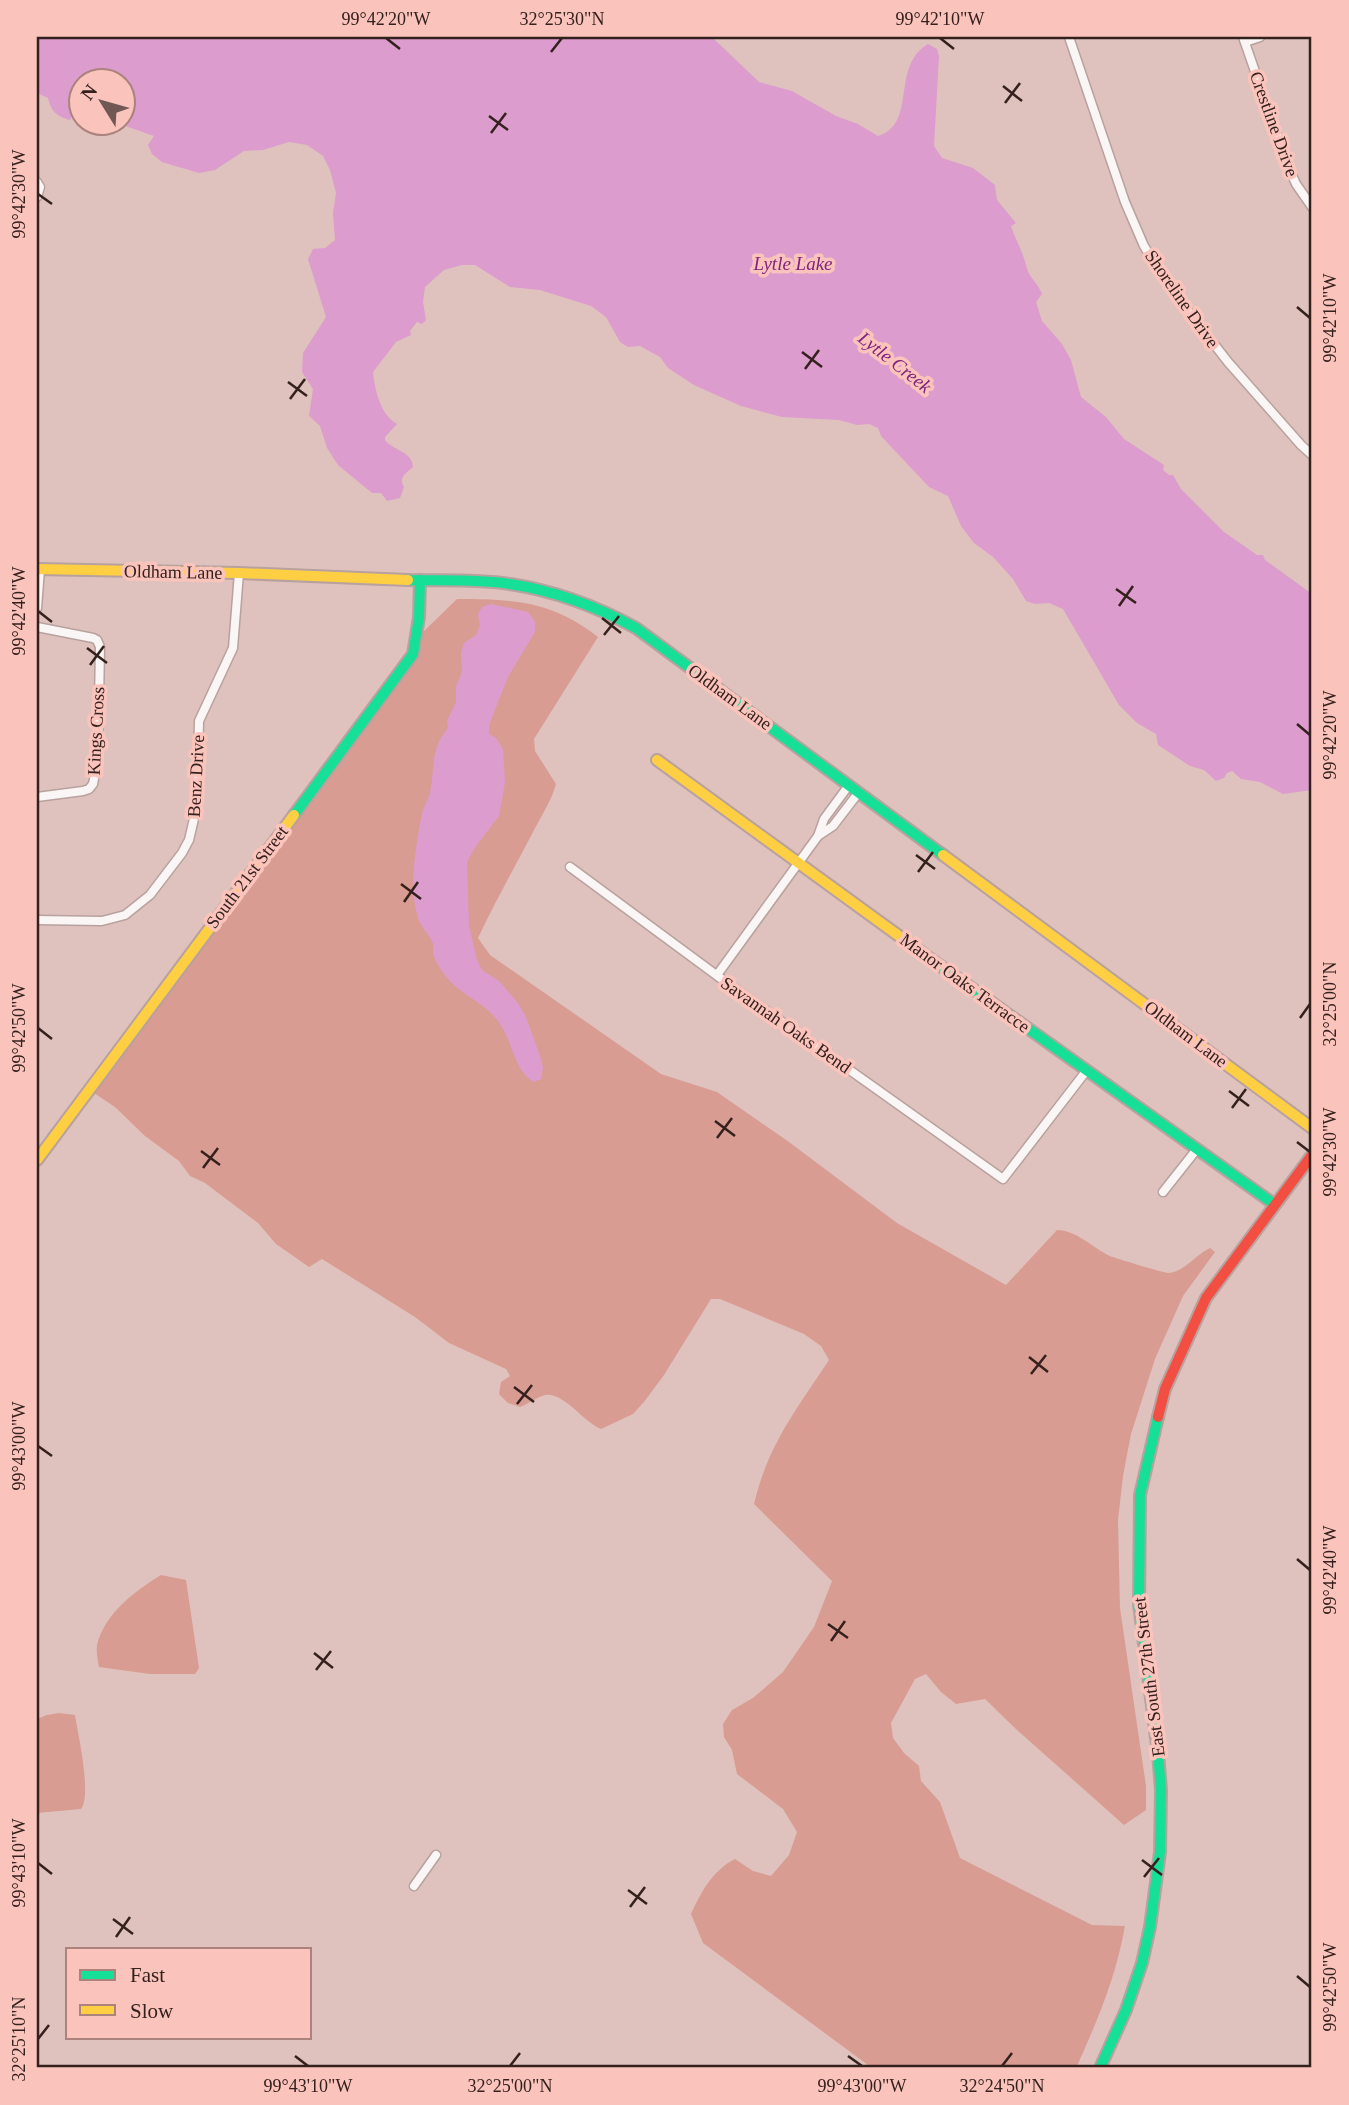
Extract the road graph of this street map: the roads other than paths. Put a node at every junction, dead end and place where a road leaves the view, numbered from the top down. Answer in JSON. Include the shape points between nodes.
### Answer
{"nodes":[{"id":1,"x":1069,"y":37,"type":"edge"},
{"id":2,"x":1260,"y":37,"type":"edge"},
{"id":3,"x":1244,"y":39,"type":"edge"},
{"id":4,"x":37,"y":182,"type":"edge"},
{"id":5,"x":37,"y":197,"type":"edge"},
{"id":6,"x":1312,"y":207,"type":"edge"},
{"id":7,"x":1312,"y":455,"type":"edge"},
{"id":8,"x":38,"y":569,"type":"edge"},
{"id":9,"x":239,"y":573,"type":"junction"},
{"id":10,"x":420,"y":580,"type":"junction"},
{"id":11,"x":37,"y":608,"type":"edge"},
{"id":12,"x":37,"y":627,"type":"edge"},
{"id":13,"x":657,"y":760,"type":"dead end"},
{"id":14,"x":854,"y":788,"type":"junction"},
{"id":15,"x":37,"y":797,"type":"edge"},
{"id":16,"x":798,"y":864,"type":"junction"},
{"id":17,"x":570,"y":867,"type":"dead end"},
{"id":18,"x":37,"y":920,"type":"edge"},
{"id":19,"x":717,"y":975,"type":"junction"},
{"id":20,"x":1087,"y":1070,"type":"junction"},
{"id":21,"x":1312,"y":1128,"type":"edge"},
{"id":22,"x":1197,"y":1149,"type":"junction"},
{"id":23,"x":1312,"y":1155,"type":"edge"},
{"id":24,"x":37,"y":1160,"type":"edge"},
{"id":25,"x":1163,"y":1192,"type":"dead end"},
{"id":26,"x":1275,"y":1204,"type":"junction"},
{"id":27,"x":436,"y":1855,"type":"dead end"},
{"id":28,"x":414,"y":1886,"type":"dead end"},
{"id":29,"x":1100,"y":2068,"type":"edge"}],
"edges":[{"from":1,"to":7,"type":"street","name":"Shoreline Drive","via":[[1144,246],[1228,362]]},
{"from":2,"to":3,"type":"street"},
{"from":3,"to":6,"type":"street","name":"Crestline Drive","via":[[1288,166]]},
{"from":4,"to":5,"type":"street"},
{"from":8,"to":9,"type":"main road","name":"Oldham Lane"},
{"from":8,"to":11,"type":"street"},
{"from":9,"to":10,"type":"main road","name":"Oldham Lane"},
{"from":9,"to":18,"type":"street","name":"Benz Drive","via":[[233,648],[199,722],[197,806],[182,853],[150,895],[125,915],[102,921]]},
{"from":10,"to":14,"type":"main road","name":"Oldham Lane","via":[[509,584],[602,609],[636,628]]},
{"from":10,"to":24,"type":"main road","name":"South 21st Street","via":[[413,654]]},
{"from":12,"to":15,"type":"street","name":"Kings Cross","via":[[93,638],[100,656],[93,785]]},
{"from":13,"to":16,"type":"main road","name":"Manor Oaks Terracce"},
{"from":14,"to":16,"type":"street","via":[[824,819]]},
{"from":14,"to":21,"type":"main road","name":"Oldham Lane"},
{"from":16,"to":19,"type":"street"},
{"from":16,"to":20,"type":"main road","name":"Manor Oaks Terracce"},
{"from":17,"to":19,"type":"street","name":"Savannah Oaks Bend"},
{"from":19,"to":20,"type":"street","name":"Savannah Oaks Bend","via":[[1003,1179]]},
{"from":20,"to":22,"type":"main road","name":"Manor Oaks Terracce"},
{"from":22,"to":25,"type":"street"},
{"from":22,"to":26,"type":"main road","name":"Manor Oaks Terracce"},
{"from":23,"to":26,"type":"main road","name":"East South 27th Street"},
{"from":26,"to":29,"type":"main road","name":"East South 27th Street","via":[[1206,1298],[1165,1390],[1140,1495],[1139,1604],[1158,1753],[1160,1852],[1142,1963]]},
{"from":27,"to":28,"type":"street"}]}
